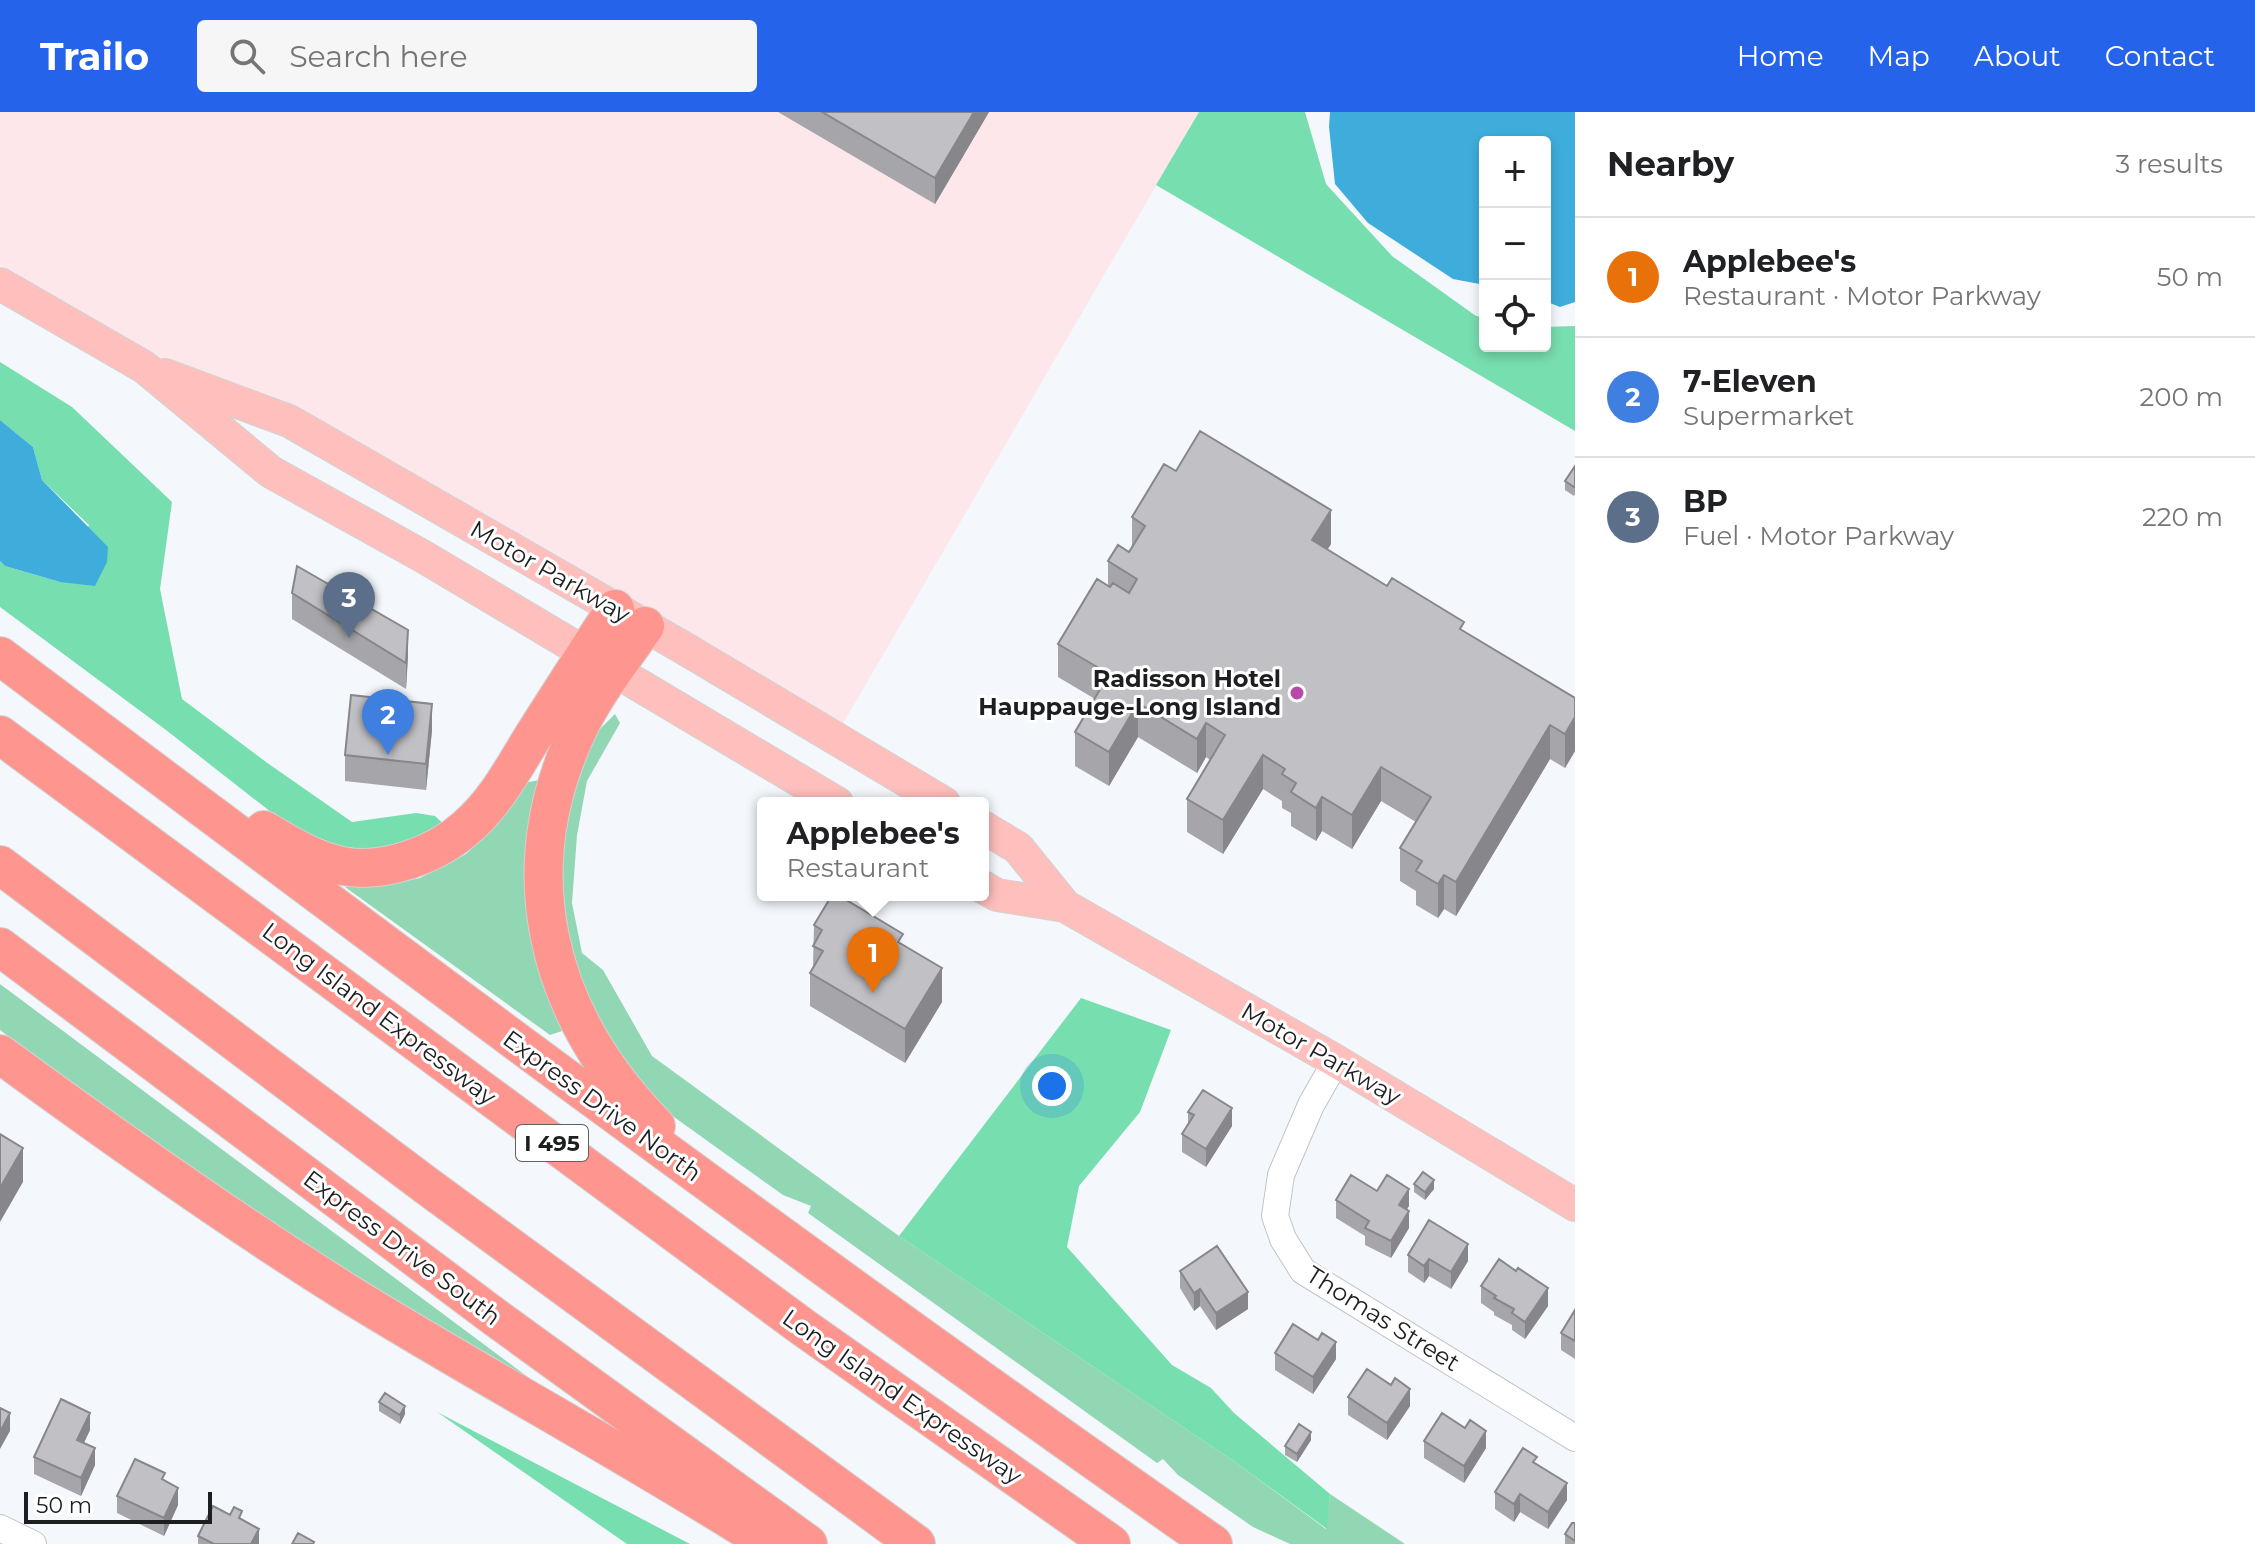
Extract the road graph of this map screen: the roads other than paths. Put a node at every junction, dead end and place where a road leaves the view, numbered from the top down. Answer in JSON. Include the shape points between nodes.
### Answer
{"nodes":[{"id":1,"x":0,"y":284,"type":"edge"},
{"id":2,"x":144,"y":367,"type":"junction"},
{"id":3,"x":630,"y":617,"type":"junction"},
{"id":4,"x":0,"y":656,"type":"edge"},
{"id":5,"x":600,"y":662,"type":"junction"},
{"id":6,"x":0,"y":735,"type":"edge"},
{"id":7,"x":133,"y":756,"type":"junction"},
{"id":8,"x":827,"y":797,"type":"edge"},
{"id":9,"x":934,"y":797,"type":"edge"},
{"id":10,"x":989,"y":831,"type":"edge"},
{"id":11,"x":0,"y":865,"type":"edge"},
{"id":12,"x":989,"y":890,"type":"edge"},
{"id":13,"x":1065,"y":906,"type":"junction"},
{"id":14,"x":0,"y":947,"type":"edge"},
{"id":15,"x":0,"y":1054,"type":"edge"},
{"id":16,"x":1336,"y":1061,"type":"junction"},
{"id":17,"x":729,"y":1199,"type":"junction"},
{"id":18,"x":1575,"y":1205,"type":"edge"},
{"id":19,"x":1575,"y":1438,"type":"edge"},
{"id":20,"x":0,"y":1528,"type":"edge"},
{"id":21,"x":33,"y":1544,"type":"edge"},
{"id":22,"x":769,"y":1544,"type":"edge"},
{"id":23,"x":808,"y":1544,"type":"edge"},
{"id":24,"x":916,"y":1544,"type":"edge"},
{"id":25,"x":1111,"y":1544,"type":"edge"},
{"id":26,"x":1213,"y":1544,"type":"edge"}],
"edges":[{"from":1,"to":2,"type":"main road","name":"Motor Parkway"},
{"from":2,"to":3,"type":"main road","name":"Motor Parkway","via":[[289,421]]},
{"from":2,"to":5,"type":"main road","name":"Motor Parkway","via":[[271,472]]},
{"from":3,"to":5,"type":"highway"},
{"from":3,"to":9,"type":"main road","name":"Motor Parkway"},
{"from":4,"to":7,"type":"highway","name":"Express Drive North"},
{"from":5,"to":7,"type":"highway","via":[[467,828],[437,848],[390,864],[344,866],[306,854]]},
{"from":5,"to":8,"type":"main road","name":"Motor Parkway"},
{"from":5,"to":17,"type":"highway","via":[[548,816],[543,873],[548,928],[576,1017],[604,1064],[633,1102]]},
{"from":6,"to":25,"type":"highway","name":"Long Island Expressway","number":"I 495","via":[[804,1328]]},
{"from":7,"to":17,"type":"highway","name":"Express Drive North"},
{"from":10,"to":13,"type":"main road","name":"Motor Parkway","via":[[1018,848]]},
{"from":11,"to":24,"type":"highway"},
{"from":12,"to":13,"type":"main road","name":"Motor Parkway"},
{"from":13,"to":16,"type":"main road","name":"Motor Parkway"},
{"from":14,"to":23,"type":"highway","name":"Express Drive South"},
{"from":15,"to":22,"type":"highway","via":[[227,1215],[342,1289]]},
{"from":16,"to":18,"type":"main road","name":"Motor Parkway"},
{"from":16,"to":19,"type":"street","name":"Thomas Street","via":[[1281,1175],[1275,1216],[1303,1271]]},
{"from":17,"to":26,"type":"highway","name":"Express Drive North"},
{"from":20,"to":21,"type":"street"}]}
